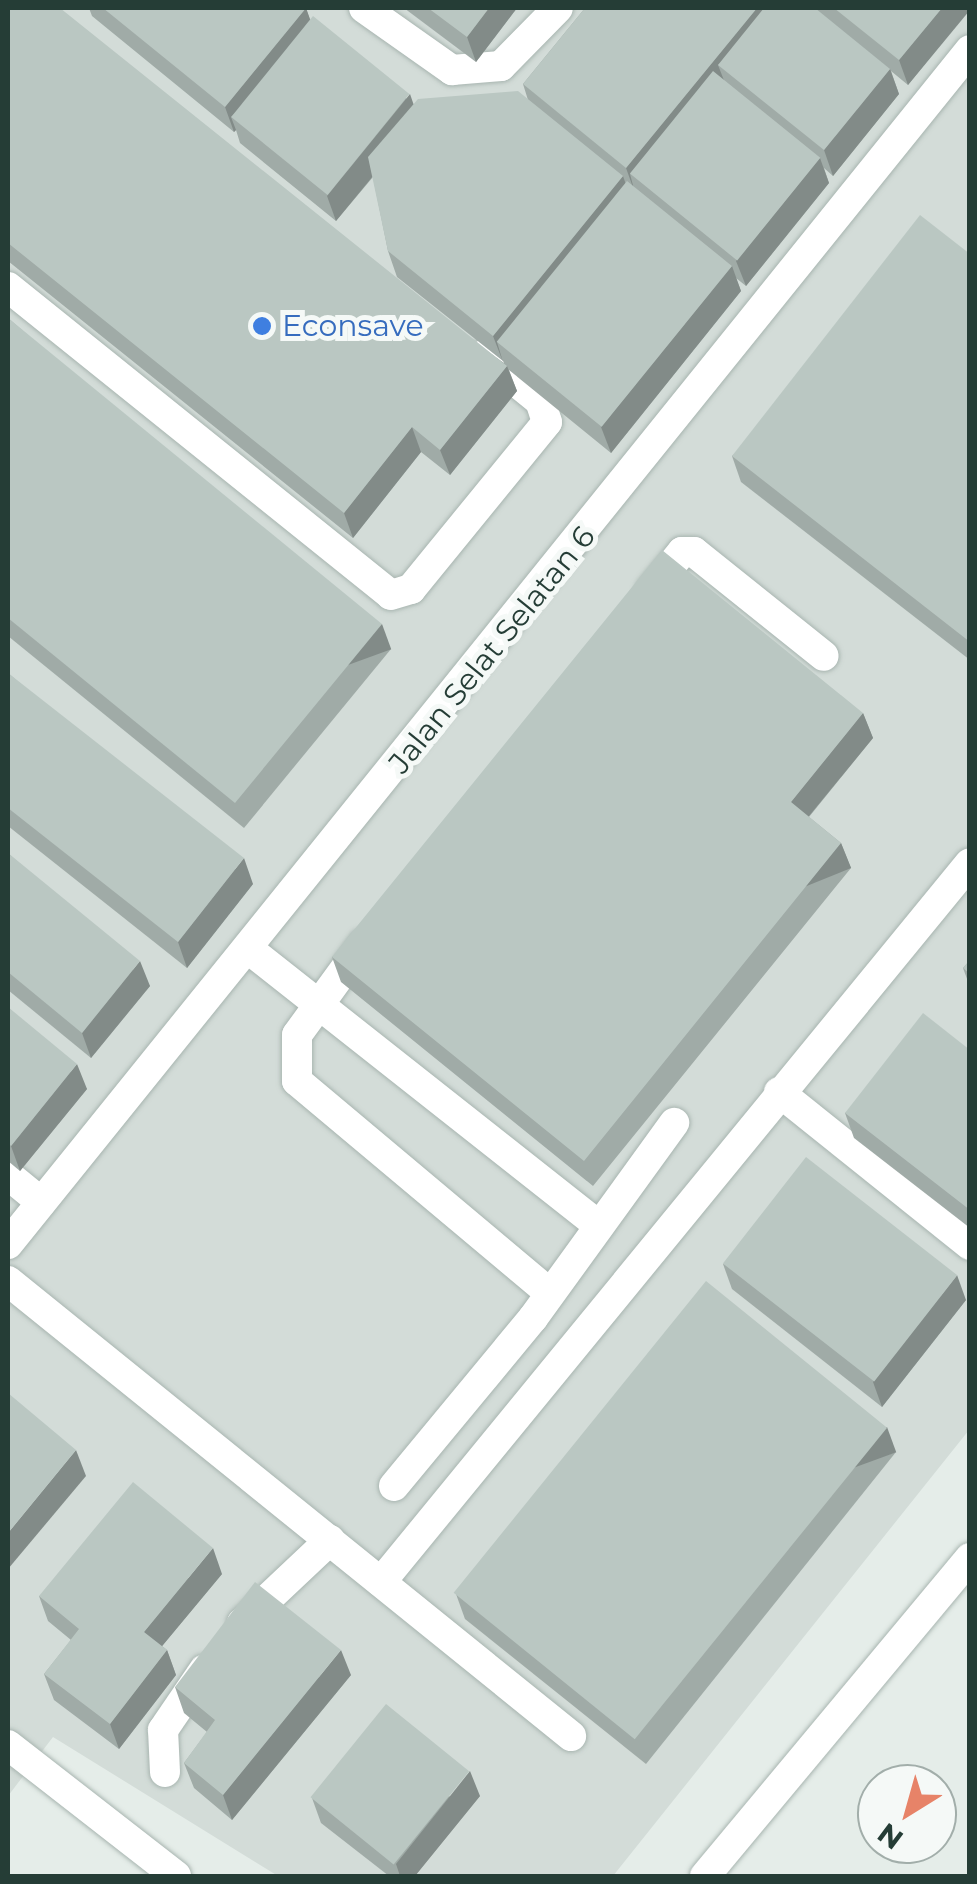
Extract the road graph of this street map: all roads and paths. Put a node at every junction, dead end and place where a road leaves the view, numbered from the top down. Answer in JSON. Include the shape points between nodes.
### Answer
{"nodes":[{"id":1,"x":364,"y":8,"type":"edge"},
{"id":2,"x":558,"y":8,"type":"edge"},
{"id":3,"x":970,"y":50,"type":"edge"},
{"id":4,"x":8,"y":287,"type":"edge"},
{"id":5,"x":464,"y":340,"type":"edge"},
{"id":6,"x":634,"y":612,"type":"edge"},
{"id":7,"x":824,"y":656,"type":"dead end"},
{"id":8,"x":970,"y":863,"type":"edge"},
{"id":9,"x":389,"y":912,"type":"edge"},
{"id":10,"x":250,"y":951,"type":"junction"},
{"id":11,"x":316,"y":1002,"type":"junction"},
{"id":12,"x":779,"y":1092,"type":"junction"},
{"id":13,"x":674,"y":1123,"type":"dead end"},
{"id":14,"x":8,"y":1175,"type":"edge"},
{"id":15,"x":42,"y":1202,"type":"junction"},
{"id":16,"x":596,"y":1223,"type":"junction"},
{"id":17,"x":8,"y":1244,"type":"edge"},
{"id":18,"x":970,"y":1245,"type":"edge"},
{"id":19,"x":8,"y":1281,"type":"edge"},
{"id":20,"x":550,"y":1293,"type":"junction"},
{"id":21,"x":394,"y":1486,"type":"dead end"},
{"id":22,"x":330,"y":1540,"type":"junction"},
{"id":23,"x":970,"y":1558,"type":"edge"},
{"id":24,"x":381,"y":1582,"type":"junction"},
{"id":25,"x":571,"y":1736,"type":"dead end"},
{"id":26,"x":8,"y":1745,"type":"edge"},
{"id":27,"x":166,"y":1772,"type":"dead end"},
{"id":28,"x":176,"y":1876,"type":"edge"},
{"id":29,"x":705,"y":1876,"type":"edge"}],
"edges":[{"from":1,"to":2,"type":"street","via":[[452,70],[501,66]]},
{"from":3,"to":10,"type":"street","name":"Jalan Selat Selatan 6"},
{"from":4,"to":5,"type":"street","via":[[392,596],[411,589],[547,422],[540,401]]},
{"from":6,"to":7,"type":"street","via":[[682,552],[694,552]]},
{"from":8,"to":12,"type":"street"},
{"from":9,"to":11,"type":"street"},
{"from":10,"to":11,"type":"street"},
{"from":10,"to":15,"type":"street","name":"Jalan Selat Selatan 6"},
{"from":11,"to":16,"type":"street"},
{"from":11,"to":20,"type":"street","via":[[292,1057],[313,1102]]},
{"from":12,"to":18,"type":"street"},
{"from":12,"to":24,"type":"street"},
{"from":13,"to":16,"type":"street"},
{"from":14,"to":15,"type":"street"},
{"from":15,"to":17,"type":"street","name":"Jalan Selat Selatan 6"},
{"from":16,"to":20,"type":"street"},
{"from":19,"to":22,"type":"street"},
{"from":20,"to":21,"type":"street"},
{"from":22,"to":24,"type":"street"},
{"from":22,"to":27,"type":"street","via":[[254,1606],[174,1707],[163,1730]]},
{"from":23,"to":29,"type":"street"},
{"from":24,"to":25,"type":"street"},
{"from":26,"to":28,"type":"street"}]}
